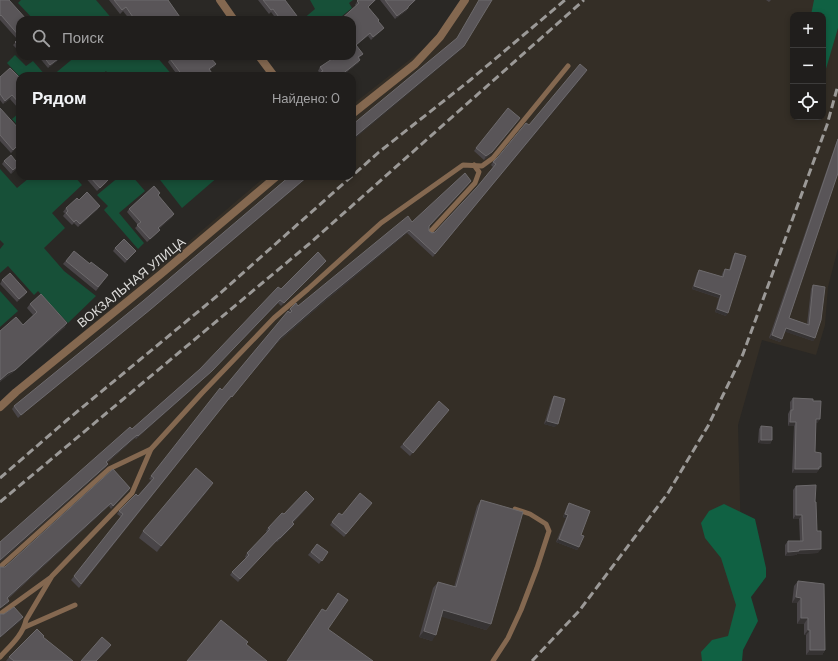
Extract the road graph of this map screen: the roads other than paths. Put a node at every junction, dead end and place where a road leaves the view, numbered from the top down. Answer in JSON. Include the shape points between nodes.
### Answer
{"nodes":[{"id":1,"x":220,"y":0,"type":"edge"},
{"id":2,"x":465,"y":0,"type":"edge"},
{"id":3,"x":231,"y":16,"type":"edge"},
{"id":4,"x":262,"y":60,"type":"edge"},
{"id":5,"x":568,"y":66,"type":"dead end"},
{"id":6,"x":271,"y":72,"type":"edge"},
{"id":7,"x":356,"y":111,"type":"edge"},
{"id":8,"x":474,"y":164,"type":"junction"},
{"id":9,"x":272,"y":180,"type":"edge"},
{"id":10,"x":430,"y":232,"type":"edge"},
{"id":11,"x":0,"y":406,"type":"edge"},
{"id":12,"x":152,"y":448,"type":"junction"},
{"id":13,"x":515,"y":509,"type":"edge"},
{"id":14,"x":0,"y":567,"type":"edge"},
{"id":15,"x":52,"y":576,"type":"junction"},
{"id":16,"x":75,"y":605,"type":"dead end"},
{"id":17,"x":0,"y":614,"type":"edge"},
{"id":18,"x":25,"y":627,"type":"junction"},
{"id":19,"x":0,"y":657,"type":"edge"},
{"id":20,"x":493,"y":661,"type":"edge"}],
"edges":[{"from":1,"to":3,"type":"street"},
{"from":2,"to":7,"type":"street","via":[[440,37],[415,64]]},
{"from":4,"to":6,"type":"street"},
{"from":5,"to":8,"type":"lane","via":[[493,158],[482,166]]},
{"from":8,"to":10,"type":"lane","via":[[479,172],[476,183]]},
{"from":8,"to":12,"type":"lane","via":[[463,165],[381,222],[274,318]]},
{"from":9,"to":11,"type":"street","name":"ВОКЗАЛЬНАЯ УЛИЦА"},
{"from":12,"to":14,"type":"lane","via":[[109,469]]},
{"from":12,"to":15,"type":"lane","via":[[132,492]]},
{"from":13,"to":20,"type":"lane","via":[[530,514],[546,524],[548,531],[521,610],[508,638]]},
{"from":15,"to":17,"type":"lane"},
{"from":15,"to":18,"type":"lane","via":[[26,620]]},
{"from":16,"to":18,"type":"lane"},
{"from":18,"to":19,"type":"lane"}]}
